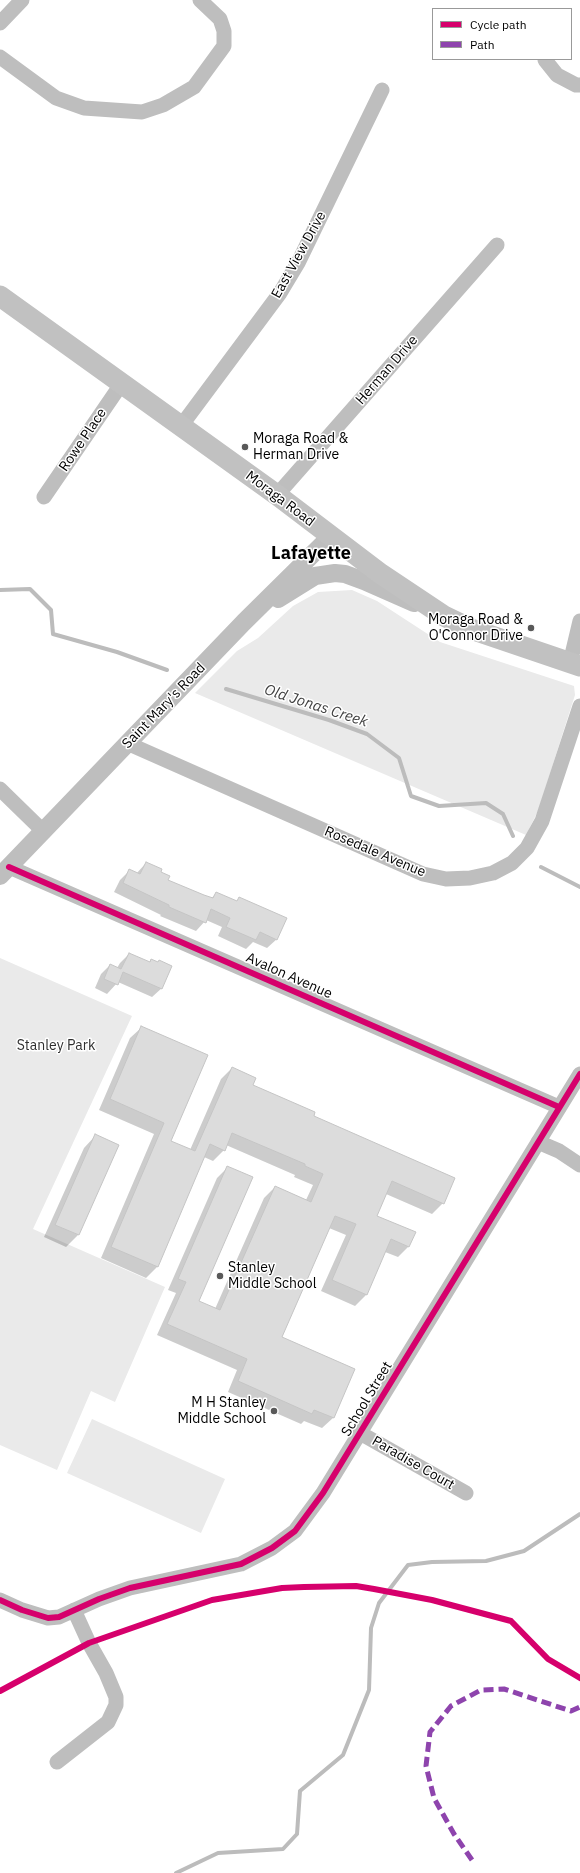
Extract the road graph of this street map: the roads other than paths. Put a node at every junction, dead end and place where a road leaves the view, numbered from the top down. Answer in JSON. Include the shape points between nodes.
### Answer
{"nodes":[{"id":1,"x":22,"y":0,"type":"edge"},
{"id":2,"x":200,"y":0,"type":"edge"},
{"id":3,"x":0,"y":23,"type":"edge"},
{"id":4,"x":0,"y":58,"type":"edge"},
{"id":5,"x":545,"y":60,"type":"edge"},
{"id":6,"x":580,"y":85,"type":"edge"},
{"id":7,"x":382,"y":90,"type":"dead end"},
{"id":8,"x":497,"y":245,"type":"dead end"},
{"id":9,"x":0,"y":296,"type":"edge"},
{"id":10,"x":122,"y":383,"type":"junction"},
{"id":11,"x":182,"y":426,"type":"junction"},
{"id":12,"x":277,"y":495,"type":"junction"},
{"id":13,"x":44,"y":497,"type":"dead end"},
{"id":14,"x":330,"y":537,"type":"junction"},
{"id":15,"x":444,"y":616,"type":"junction"},
{"id":16,"x":580,"y":621,"type":"edge"},
{"id":17,"x":244,"y":622,"type":"junction"},
{"id":18,"x":575,"y":664,"type":"edge"},
{"id":19,"x":580,"y":706,"type":"edge"},
{"id":20,"x":129,"y":744,"type":"junction"},
{"id":21,"x":0,"y":789,"type":"edge"},
{"id":22,"x":44,"y":832,"type":"junction"},
{"id":23,"x":4,"y":872,"type":"edge"},
{"id":24,"x":580,"y":1074,"type":"edge"},
{"id":25,"x":559,"y":1107,"type":"junction"},
{"id":26,"x":538,"y":1142,"type":"junction"},
{"id":27,"x":580,"y":1164,"type":"edge"},
{"id":28,"x":360,"y":1433,"type":"junction"},
{"id":29,"x":466,"y":1493,"type":"dead end"},
{"id":30,"x":0,"y":1600,"type":"edge"},
{"id":31,"x":74,"y":1610,"type":"junction"},
{"id":32,"x":57,"y":1762,"type":"dead end"}],
"edges":[{"from":1,"to":3,"type":"street"},
{"from":2,"to":4,"type":"street","via":[[220,19],[224,31],[224,46],[194,87],[163,105],[142,112],[84,108],[56,98]]},
{"from":5,"to":6,"type":"street","via":[[557,75]]},
{"from":7,"to":11,"type":"street","name":"East View Drive","via":[[298,263],[280,293]]},
{"from":8,"to":12,"type":"street","name":"Herman Drive"},
{"from":9,"to":10,"type":"main road","name":"Moraga Road"},
{"from":10,"to":11,"type":"main road","name":"Moraga Road"},
{"from":10,"to":13,"type":"street","name":"Rowe Place"},
{"from":11,"to":12,"type":"main road","name":"Moraga Road"},
{"from":12,"to":14,"type":"main road","name":"Moraga Road"},
{"from":14,"to":15,"type":"main road","name":"Moraga Road"},
{"from":14,"to":17,"type":"street","name":"Saint Mary's Road"},
{"from":15,"to":17,"type":"street","via":[[364,581],[335,573],[315,576]]},
{"from":15,"to":18,"type":"main road","name":"Moraga Road","via":[[471,629]]},
{"from":16,"to":18,"type":"street"},
{"from":17,"to":20,"type":"street","name":"Saint Mary's Road"},
{"from":19,"to":20,"type":"street","name":"Rosedale Avenue","via":[[542,821],[527,848],[512,863],[493,873],[470,878],[446,879],[423,874]]},
{"from":20,"to":22,"type":"street","name":"Saint Mary's Road"},
{"from":21,"to":22,"type":"street"},
{"from":22,"to":23,"type":"street","name":"Saint Mary's Road"},
{"from":23,"to":25,"type":"street","name":"Avalon Avenue"},
{"from":24,"to":25,"type":"street","name":"School Street"},
{"from":25,"to":26,"type":"street","name":"School Street"},
{"from":26,"to":27,"type":"street"},
{"from":26,"to":28,"type":"street","name":"School Street"},
{"from":28,"to":29,"type":"street","name":"Paradise Court"},
{"from":28,"to":31,"type":"street","name":"School Street","via":[[305,1519],[285,1540],[241,1564],[130,1588]]},
{"from":30,"to":31,"type":"street","name":"School Street","via":[[48,1618],[59,1617]]},
{"from":31,"to":32,"type":"street","via":[[89,1644],[106,1673],[116,1697],[116,1705],[108,1722]]}]}
